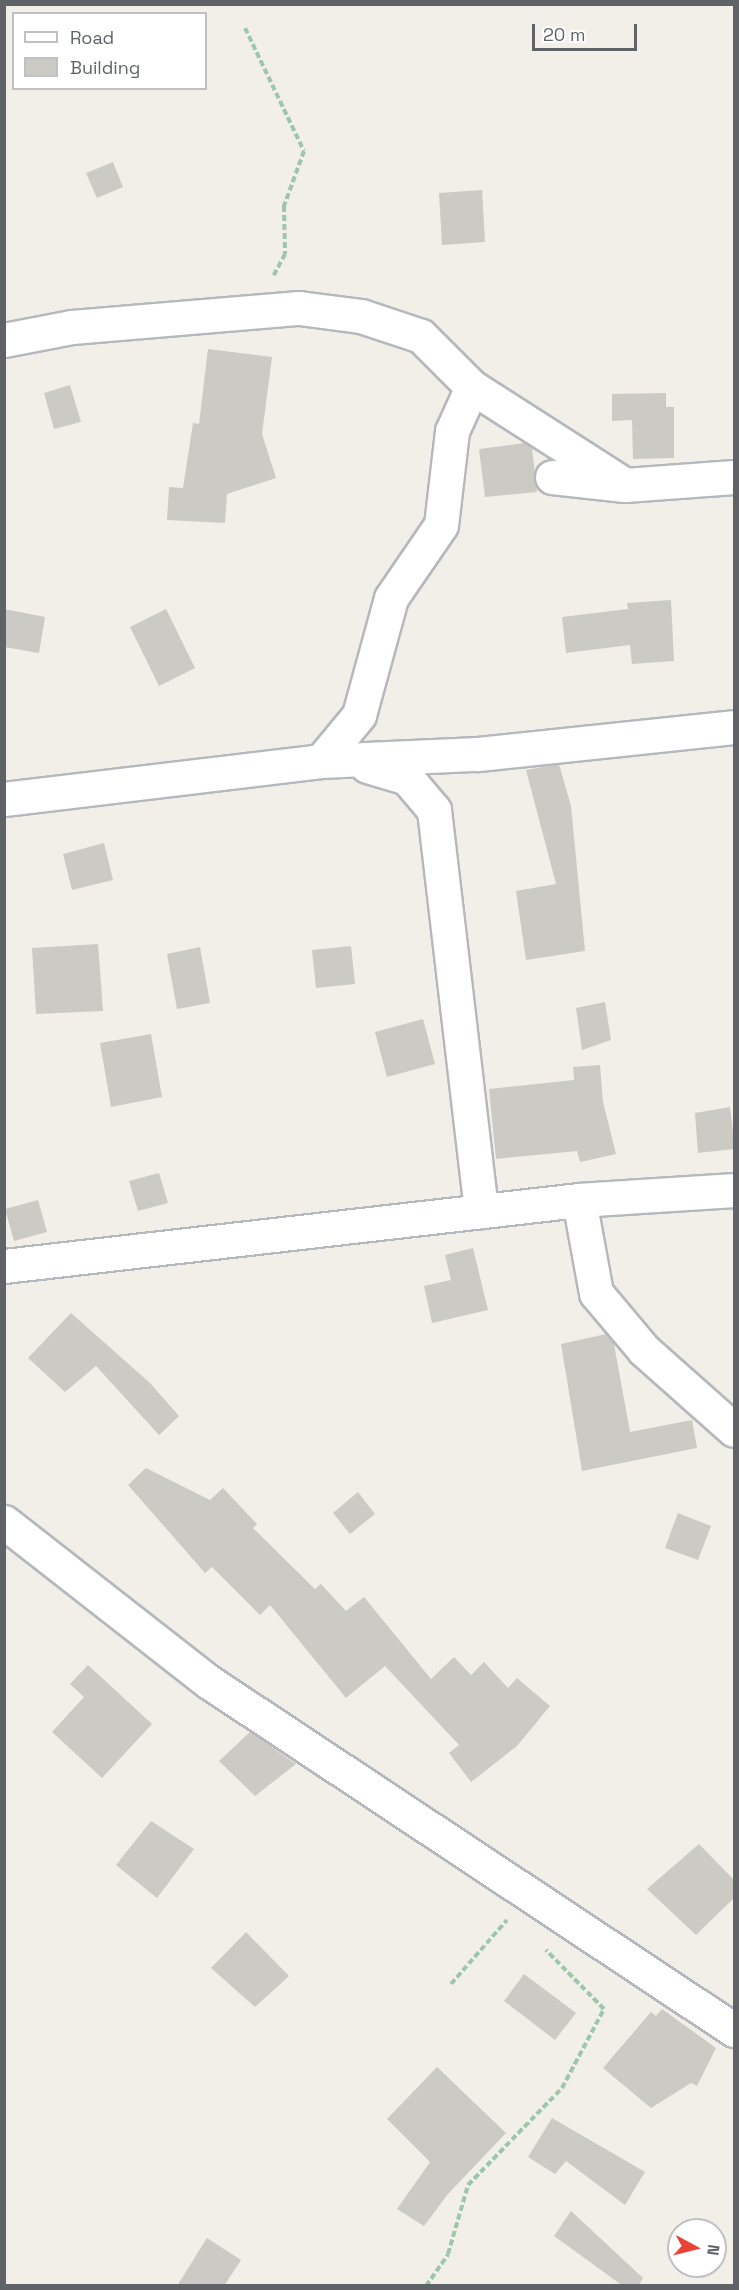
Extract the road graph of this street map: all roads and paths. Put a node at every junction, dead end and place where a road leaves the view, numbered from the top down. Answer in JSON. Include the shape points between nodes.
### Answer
{"nodes":[{"id":1,"x":245,"y":28,"type":"dead end"},
{"id":2,"x":254,"y":313,"type":"junction"},
{"id":3,"x":4,"y":340,"type":"edge"},
{"id":4,"x":472,"y":387,"type":"junction"},
{"id":5,"x":552,"y":477,"type":"dead end"},
{"id":6,"x":735,"y":477,"type":"edge"},
{"id":7,"x":625,"y":485,"type":"junction"},
{"id":8,"x":735,"y":727,"type":"edge"},
{"id":9,"x":333,"y":761,"type":"junction"},
{"id":10,"x":4,"y":799,"type":"edge"},
{"id":11,"x":735,"y":1190,"type":"edge"},
{"id":12,"x":579,"y":1200,"type":"junction"},
{"id":13,"x":481,"y":1211,"type":"junction"},
{"id":14,"x":4,"y":1266,"type":"edge"},
{"id":15,"x":735,"y":1430,"type":"edge"},
{"id":16,"x":4,"y":1522,"type":"edge"},
{"id":17,"x":539,"y":1902,"type":"junction"},
{"id":18,"x":537,"y":1940,"type":"dead end"},
{"id":19,"x":451,"y":1984,"type":"dead end"},
{"id":20,"x":735,"y":2030,"type":"edge"},
{"id":21,"x":426,"y":2286,"type":"edge"}],
"edges":[{"from":1,"to":2,"type":"path","via":[[304,151],[284,207],[285,254]]},
{"from":2,"to":3,"type":"street","via":[[72,327]]},
{"from":2,"to":4,"type":"street","via":[[299,308],[361,316],[421,336]]},
{"from":4,"to":7,"type":"street"},
{"from":4,"to":9,"type":"street","via":[[452,430],[441,525],[391,598],[359,715]]},
{"from":5,"to":7,"type":"street"},
{"from":6,"to":7,"type":"street"},
{"from":8,"to":9,"type":"street","via":[[478,754]]},
{"from":9,"to":10,"type":"street"},
{"from":9,"to":13,"type":"street","via":[[407,778],[434,810]]},
{"from":11,"to":12,"type":"street"},
{"from":12,"to":13,"type":"street"},
{"from":12,"to":15,"type":"street","via":[[596,1293],[644,1350]]},
{"from":13,"to":14,"type":"street"},
{"from":16,"to":17,"type":"street","via":[[209,1682]]},
{"from":17,"to":19,"type":"path","via":[[511,1915]]},
{"from":17,"to":20,"type":"street"},
{"from":18,"to":21,"type":"path","via":[[604,2008],[562,2088],[468,2185],[448,2254]]}]}
